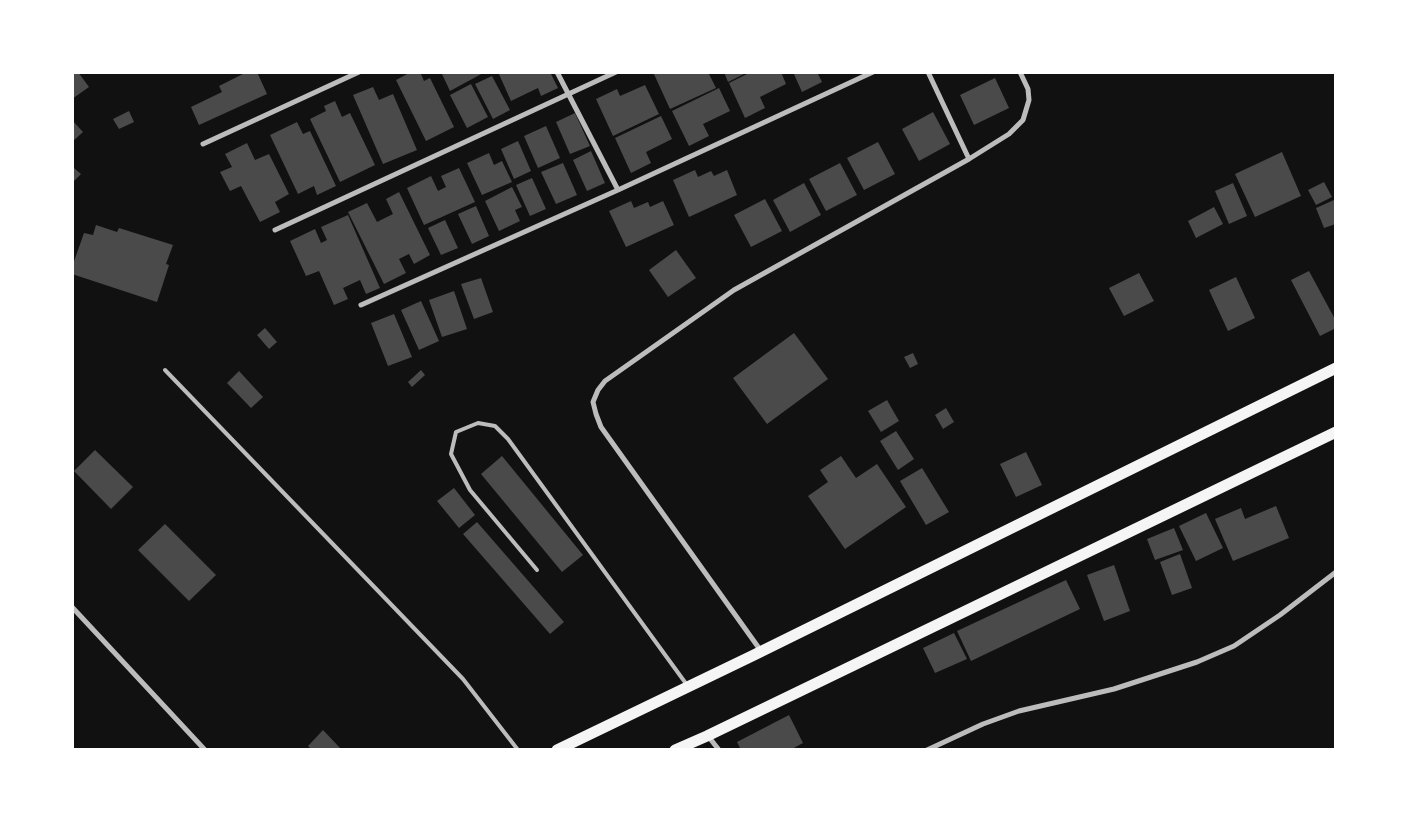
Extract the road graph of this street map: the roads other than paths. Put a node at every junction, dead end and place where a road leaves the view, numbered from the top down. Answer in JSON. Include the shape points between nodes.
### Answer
{"nodes":[{"id":1,"x":359,"y":72,"type":"edge"},
{"id":2,"x":557,"y":72,"type":"edge"},
{"id":3,"x":616,"y":72,"type":"edge"},
{"id":4,"x":873,"y":72,"type":"edge"},
{"id":5,"x":928,"y":72,"type":"edge"},
{"id":6,"x":1020,"y":72,"type":"edge"},
{"id":7,"x":568,"y":95,"type":"junction"},
{"id":8,"x":203,"y":144,"type":"dead end"},
{"id":9,"x":970,"y":159,"type":"junction"},
{"id":10,"x":618,"y":190,"type":"junction"},
{"id":11,"x":275,"y":230,"type":"dead end"},
{"id":12,"x":361,"y":305,"type":"dead end"},
{"id":13,"x":1336,"y":368,"type":"edge"},
{"id":14,"x":165,"y":370,"type":"dead end"},
{"id":15,"x":1336,"y":432,"type":"edge"},
{"id":16,"x":537,"y":570,"type":"dead end"},
{"id":17,"x":1336,"y":572,"type":"edge"},
{"id":18,"x":72,"y":607,"type":"edge"},
{"id":19,"x":762,"y":651,"type":"junction"},
{"id":20,"x":688,"y":687,"type":"junction"},
{"id":21,"x":707,"y":736,"type":"junction"},
{"id":22,"x":205,"y":750,"type":"edge"},
{"id":23,"x":518,"y":750,"type":"edge"},
{"id":24,"x":557,"y":750,"type":"edge"},
{"id":25,"x":676,"y":750,"type":"edge"},
{"id":26,"x":719,"y":750,"type":"edge"},
{"id":27,"x":927,"y":750,"type":"edge"}],
"edges":[{"from":1,"to":8,"type":"street"},
{"from":2,"to":7,"type":"street"},
{"from":3,"to":7,"type":"street"},
{"from":4,"to":10,"type":"street"},
{"from":5,"to":9,"type":"street"},
{"from":6,"to":9,"type":"street","via":[[1029,100],[1023,120],[1009,134]]},
{"from":7,"to":10,"type":"street"},
{"from":7,"to":11,"type":"street"},
{"from":9,"to":19,"type":"street","via":[[734,290],[605,381],[598,390],[593,402],[601,427]]},
{"from":10,"to":12,"type":"street"},
{"from":13,"to":19,"type":"main road"},
{"from":14,"to":23,"type":"lane","via":[[462,679]]},
{"from":15,"to":21,"type":"main road"},
{"from":16,"to":20,"type":"lane","via":[[470,490],[451,454],[456,432],[478,424],[495,426],[508,439]]},
{"from":17,"to":27,"type":"street","via":[[1234,646],[1114,689],[1010,714]]},
{"from":18,"to":22,"type":"street"},
{"from":19,"to":20,"type":"main road"},
{"from":20,"to":24,"type":"main road"},
{"from":21,"to":25,"type":"main road"},
{"from":21,"to":26,"type":"street"}]}
